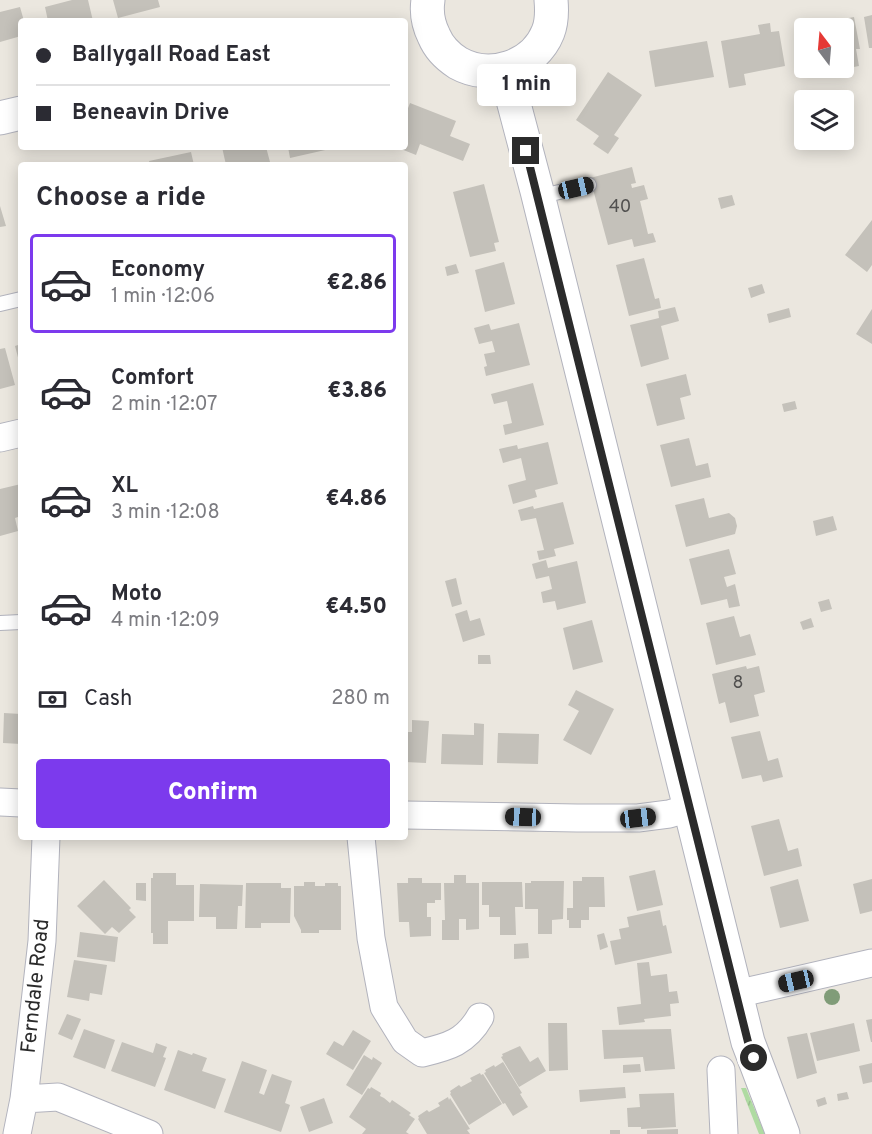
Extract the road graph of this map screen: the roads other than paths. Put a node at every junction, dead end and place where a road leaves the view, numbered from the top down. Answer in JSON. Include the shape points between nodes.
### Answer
{"nodes":[{"id":1,"x":551,"y":0,"type":"edge"},
{"id":2,"x":420,"y":17,"type":"edge"},
{"id":3,"x":505,"y":70,"type":"junction"},
{"id":4,"x":18,"y":114,"type":"edge"},
{"id":5,"x":0,"y":118,"type":"edge"},
{"id":6,"x":589,"y":185,"type":"dead end"},
{"id":7,"x":538,"y":197,"type":"junction"},
{"id":8,"x":18,"y":300,"type":"edge"},
{"id":9,"x":0,"y":304,"type":"edge"},
{"id":10,"x":18,"y":434,"type":"edge"},
{"id":11,"x":0,"y":438,"type":"edge"},
{"id":12,"x":18,"y":622,"type":"edge"},
{"id":13,"x":0,"y":623,"type":"edge"},
{"id":14,"x":0,"y":802,"type":"edge"},
{"id":15,"x":18,"y":803,"type":"edge"},
{"id":16,"x":690,"y":808,"type":"junction"},
{"id":17,"x":408,"y":815,"type":"edge"},
{"id":18,"x":46,"y":840,"type":"edge"},
{"id":19,"x":361,"y":840,"type":"edge"},
{"id":20,"x":872,"y":963,"type":"edge"},
{"id":21,"x":736,"y":994,"type":"junction"},
{"id":22,"x":480,"y":1017,"type":"dead end"},
{"id":23,"x":721,"y":1070,"type":"dead end"},
{"id":24,"x":24,"y":1099,"type":"junction"},
{"id":25,"x":17,"y":1134,"type":"edge"},
{"id":26,"x":149,"y":1134,"type":"edge"},
{"id":27,"x":724,"y":1134,"type":"edge"},
{"id":28,"x":783,"y":1134,"type":"edge"}],
"edges":[{"from":1,"to":3,"type":"street","via":[[548,32],[538,49]]},
{"from":2,"to":3,"type":"street","via":[[450,58],[486,72]]},
{"from":3,"to":7,"type":"street"},
{"from":4,"to":5,"type":"street"},
{"from":6,"to":7,"type":"lane"},
{"from":7,"to":16,"type":"street"},
{"from":8,"to":9,"type":"lane"},
{"from":10,"to":11,"type":"street"},
{"from":12,"to":13,"type":"lane"},
{"from":14,"to":15,"type":"street"},
{"from":16,"to":17,"type":"street","via":[[638,818]]},
{"from":16,"to":21,"type":"street"},
{"from":18,"to":24,"type":"street","name":"Ferndale Road","via":[[42,941]]},
{"from":19,"to":22,"type":"street","via":[[371,938],[384,1007],[405,1041],[422,1053],[440,1049],[459,1042]]},
{"from":20,"to":21,"type":"street"},
{"from":21,"to":28,"type":"street","via":[[748,1042]]},
{"from":23,"to":27,"type":"street"},
{"from":24,"to":25,"type":"street","name":"Ferndale Road"},
{"from":24,"to":26,"type":"street","via":[[58,1097]]}]}
